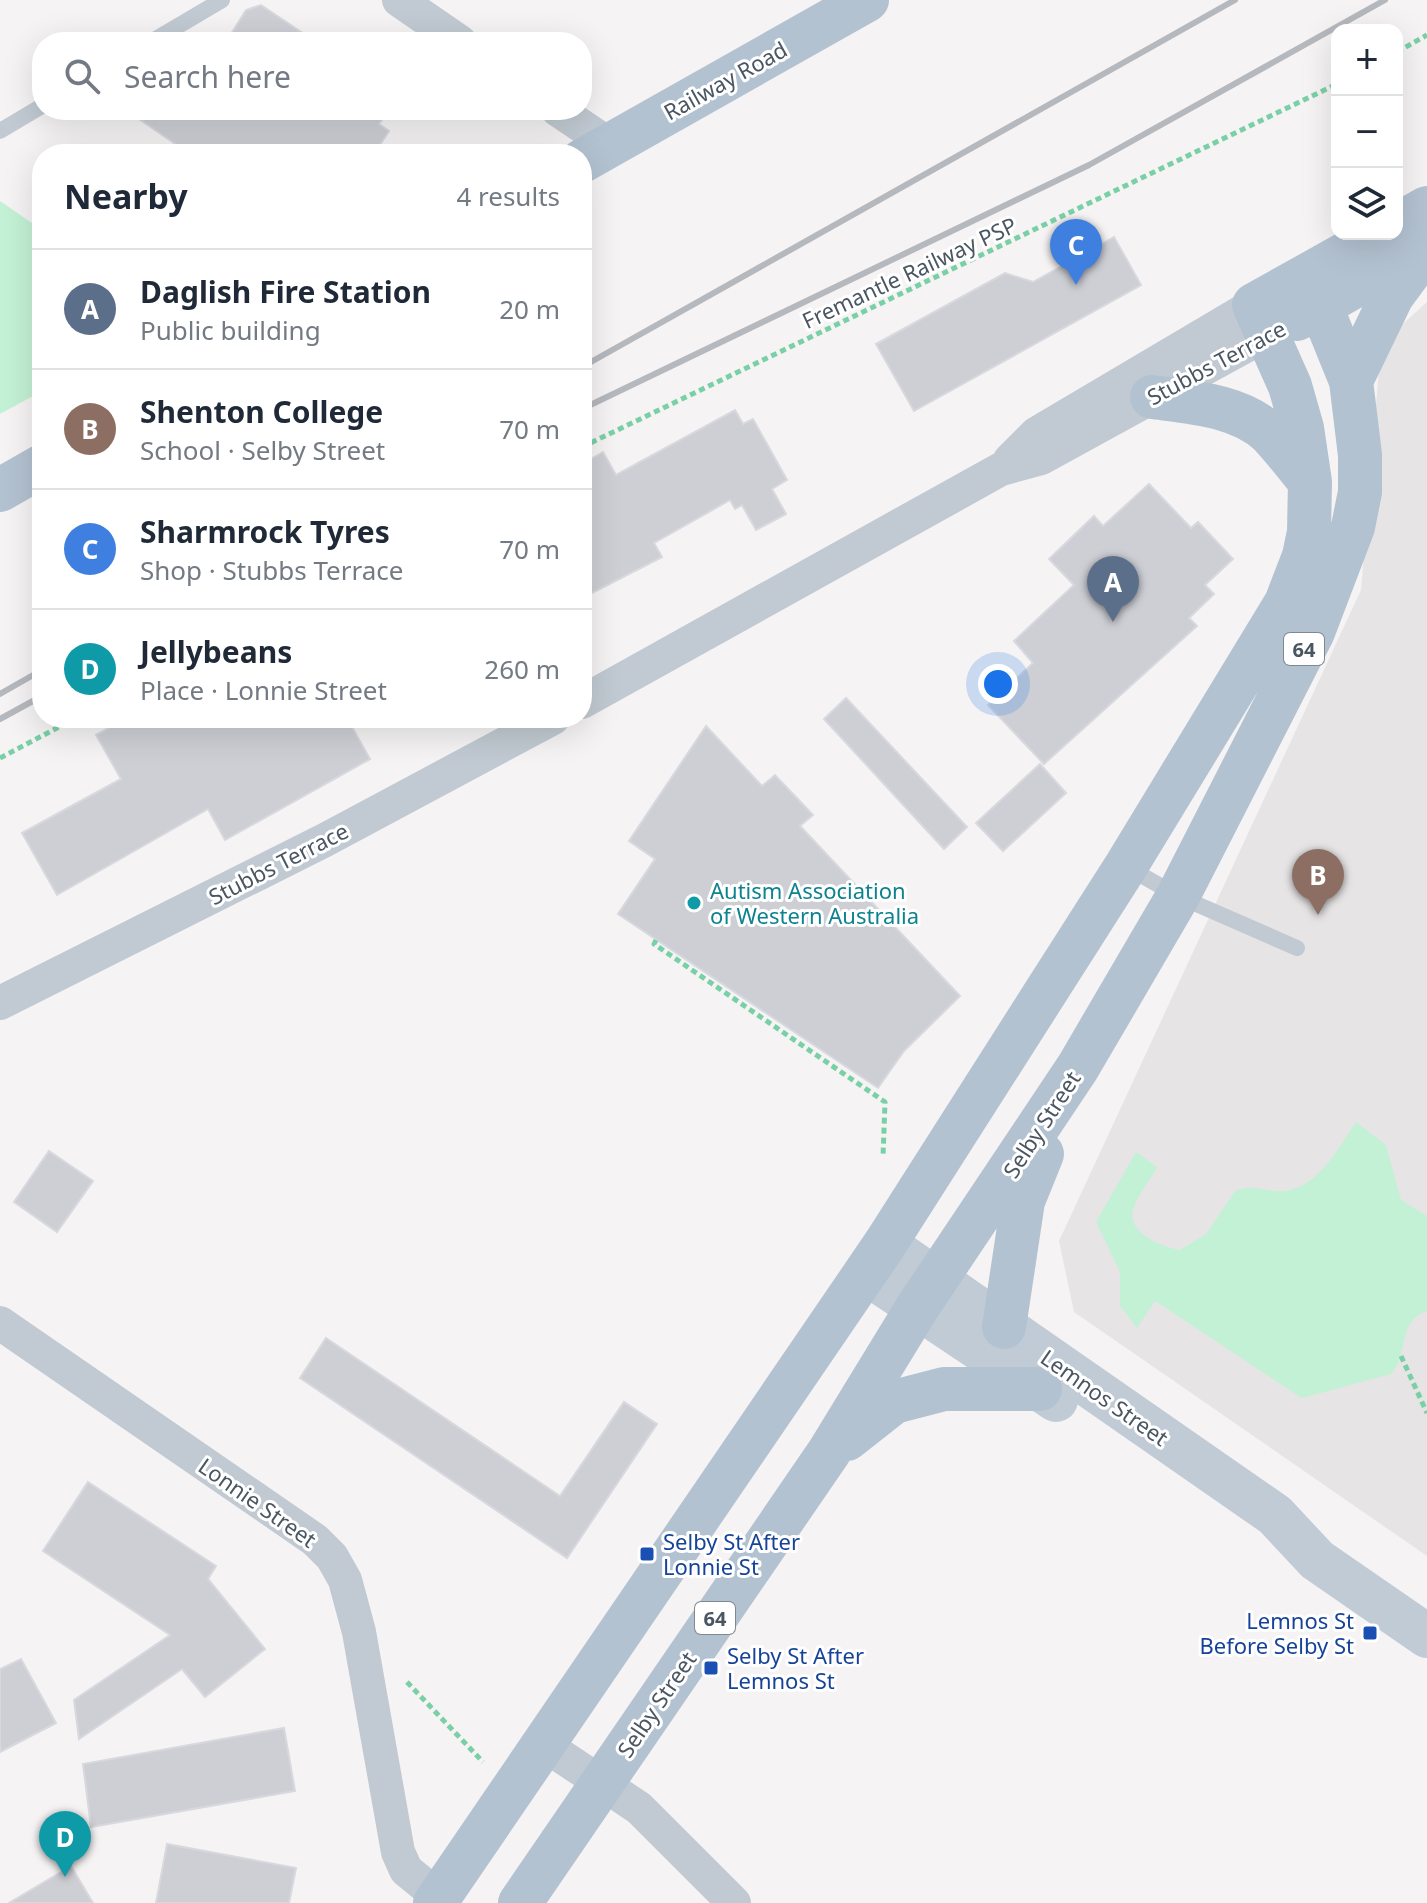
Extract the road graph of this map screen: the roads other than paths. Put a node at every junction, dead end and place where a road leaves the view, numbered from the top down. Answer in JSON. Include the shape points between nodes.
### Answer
{"nodes":[{"id":1,"x":222,"y":0,"type":"edge"},
{"id":2,"x":399,"y":0,"type":"edge"},
{"id":3,"x":867,"y":0,"type":"edge"},
{"id":4,"x":168,"y":32,"type":"edge"},
{"id":5,"x":445,"y":32,"type":"edge"},
{"id":6,"x":32,"y":112,"type":"edge"},
{"id":7,"x":567,"y":120,"type":"edge"},
{"id":8,"x":0,"y":131,"type":"edge"},
{"id":9,"x":588,"y":144,"type":"edge"},
{"id":10,"x":596,"y":153,"type":"edge"},
{"id":11,"x":1427,"y":208,"type":"edge"},
{"id":12,"x":1403,"y":222,"type":"edge"},
{"id":13,"x":1374,"y":240,"type":"edge"},
{"id":14,"x":1427,"y":248,"type":"edge"},
{"id":15,"x":1315,"y":290,"type":"junction"},
{"id":16,"x":1262,"y":319,"type":"junction"},
{"id":17,"x":1351,"y":381,"type":"junction"},
{"id":18,"x":1152,"y":397,"type":"junction"},
{"id":19,"x":1001,"y":469,"type":"junction"},
{"id":20,"x":32,"y":472,"type":"edge"},
{"id":21,"x":1310,"y":482,"type":"junction"},
{"id":22,"x":0,"y":490,"type":"edge"},
{"id":23,"x":592,"y":696,"type":"edge"},
{"id":24,"x":534,"y":728,"type":"edge"},
{"id":25,"x":1126,"y":866,"type":"junction"},
{"id":26,"x":1178,"y":896,"type":"junction"},
{"id":27,"x":1297,"y":948,"type":"dead end"},
{"id":28,"x":0,"y":1003,"type":"edge"},
{"id":29,"x":1078,"y":1067,"type":"junction"},
{"id":30,"x":875,"y":1259,"type":"junction"},
{"id":31,"x":927,"y":1294,"type":"junction"},
{"id":32,"x":0,"y":1323,"type":"edge"},
{"id":33,"x":1004,"y":1327,"type":"junction"},
{"id":34,"x":1040,"y":1389,"type":"junction"},
{"id":35,"x":829,"y":1452,"type":"junction"},
{"id":36,"x":1317,"y":1560,"type":"junction"},
{"id":37,"x":1427,"y":1636,"type":"edge"},
{"id":38,"x":543,"y":1744,"type":"junction"},
{"id":39,"x":602,"y":1783,"type":"junction"},
{"id":40,"x":437,"y":1900,"type":"edge"},
{"id":41,"x":520,"y":1903,"type":"edge"},
{"id":42,"x":734,"y":1903,"type":"edge"}],
"edges":[{"from":1,"to":4,"type":"lane"},
{"from":2,"to":5,"type":"street"},
{"from":3,"to":10,"type":"main road","name":"Railway Road"},
{"from":6,"to":8,"type":"lane"},
{"from":7,"to":9,"type":"street"},
{"from":11,"to":12,"type":"main road"},
{"from":13,"to":15,"type":"main road","name":"Stubbs Terrace"},
{"from":14,"to":15,"type":"main road","name":"Stubbs Terrace"},
{"from":14,"to":17,"type":"main road","via":[[1392,296]]},
{"from":15,"to":16,"type":"main road","name":"Stubbs Terrace"},
{"from":15,"to":17,"type":"main road","name":"Selby Street","number":"64"},
{"from":16,"to":18,"type":"street","name":"Stubbs Terrace"},
{"from":16,"to":19,"type":"street","name":"Stubbs Terrace","via":[[1036,434]]},
{"from":16,"to":21,"type":"main road","number":"64","via":[[1302,428]]},
{"from":17,"to":26,"type":"main road","name":"Selby Street","number":"64","via":[[1360,492],[1341,565],[1313,632]]},
{"from":18,"to":19,"type":"street","name":"Stubbs Terrace","via":[[1041,458]]},
{"from":18,"to":21,"type":"main road","via":[[1241,416],[1268,432]]},
{"from":19,"to":23,"type":"street","name":"Stubbs Terrace"},
{"from":20,"to":22,"type":"main road"},
{"from":21,"to":25,"type":"main road","number":"64","via":[[1307,544],[1286,603]]},
{"from":24,"to":28,"type":"street","name":"Stubbs Terrace"},
{"from":25,"to":26,"type":"lane"},
{"from":25,"to":30,"type":"main road","number":"64"},
{"from":26,"to":27,"type":"lane"},
{"from":26,"to":29,"type":"main road","name":"Selby Street","number":"64"},
{"from":29,"to":31,"type":"main road","name":"Selby Street","number":"64"},
{"from":29,"to":33,"type":"main road","via":[[1023,1201]]},
{"from":30,"to":31,"type":"street","name":"Lemnos Street"},
{"from":30,"to":38,"type":"main road","number":"64"},
{"from":31,"to":33,"type":"street","name":"Lemnos Street"},
{"from":31,"to":34,"type":"street","name":"Lemnos Street"},
{"from":31,"to":35,"type":"main road","name":"Selby Street","number":"64"},
{"from":32,"to":40,"type":"street","name":"Lonnie Street","via":[[315,1540],[332,1557],[345,1580],[359,1632],[398,1852],[406,1870]]},
{"from":33,"to":36,"type":"street","name":"Lemnos Street","via":[[1275,1515]]},
{"from":34,"to":35,"type":"main road","via":[[944,1389],[894,1402]]},
{"from":34,"to":36,"type":"street","name":"Lemnos Street","via":[[1258,1537]]},
{"from":35,"to":39,"type":"main road","name":"Selby Street","number":"64"},
{"from":36,"to":37,"type":"street","name":"Lemnos Street"},
{"from":38,"to":39,"type":"street"},
{"from":38,"to":40,"type":"main road","number":"64"},
{"from":39,"to":41,"type":"main road","name":"Selby Street"},
{"from":39,"to":42,"type":"street","via":[[639,1808]]}]}
